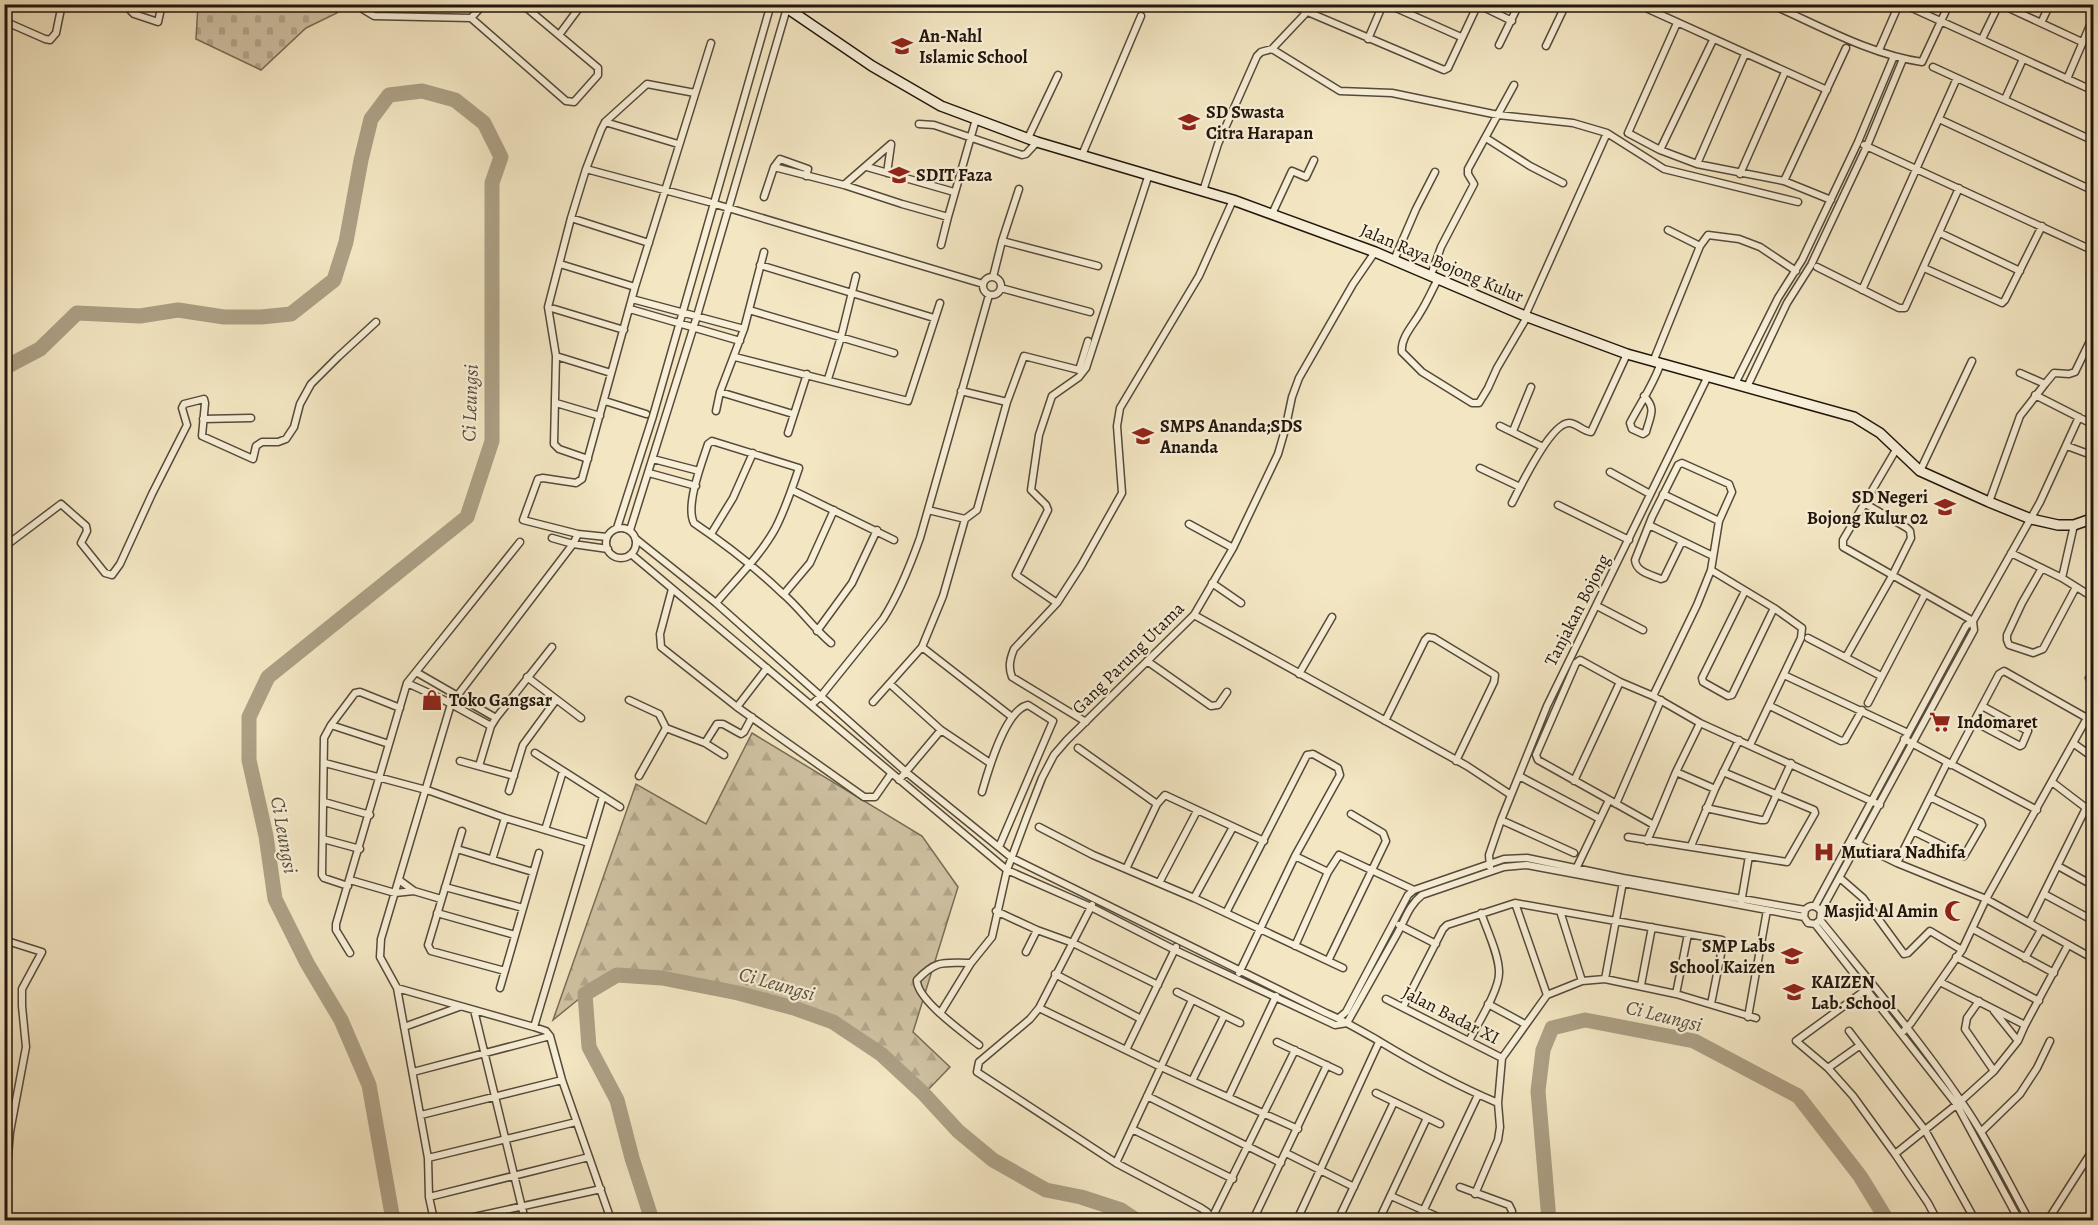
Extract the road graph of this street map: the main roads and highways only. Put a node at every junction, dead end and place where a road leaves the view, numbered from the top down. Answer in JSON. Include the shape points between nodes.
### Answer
{"nodes":[{"id":1,"x":784,"y":6,"type":"edge"},
{"id":2,"x":2093,"y":518,"type":"edge"}],
"edges":[{"from":1,"to":2,"type":"main road","name":"Jalan Raya Bojong Kulur","via":[[926,98],[976,119],[1272,214],[1627,354],[1854,417],[1868,424],[1920,471],[2031,519],[2074,525]]}]}
